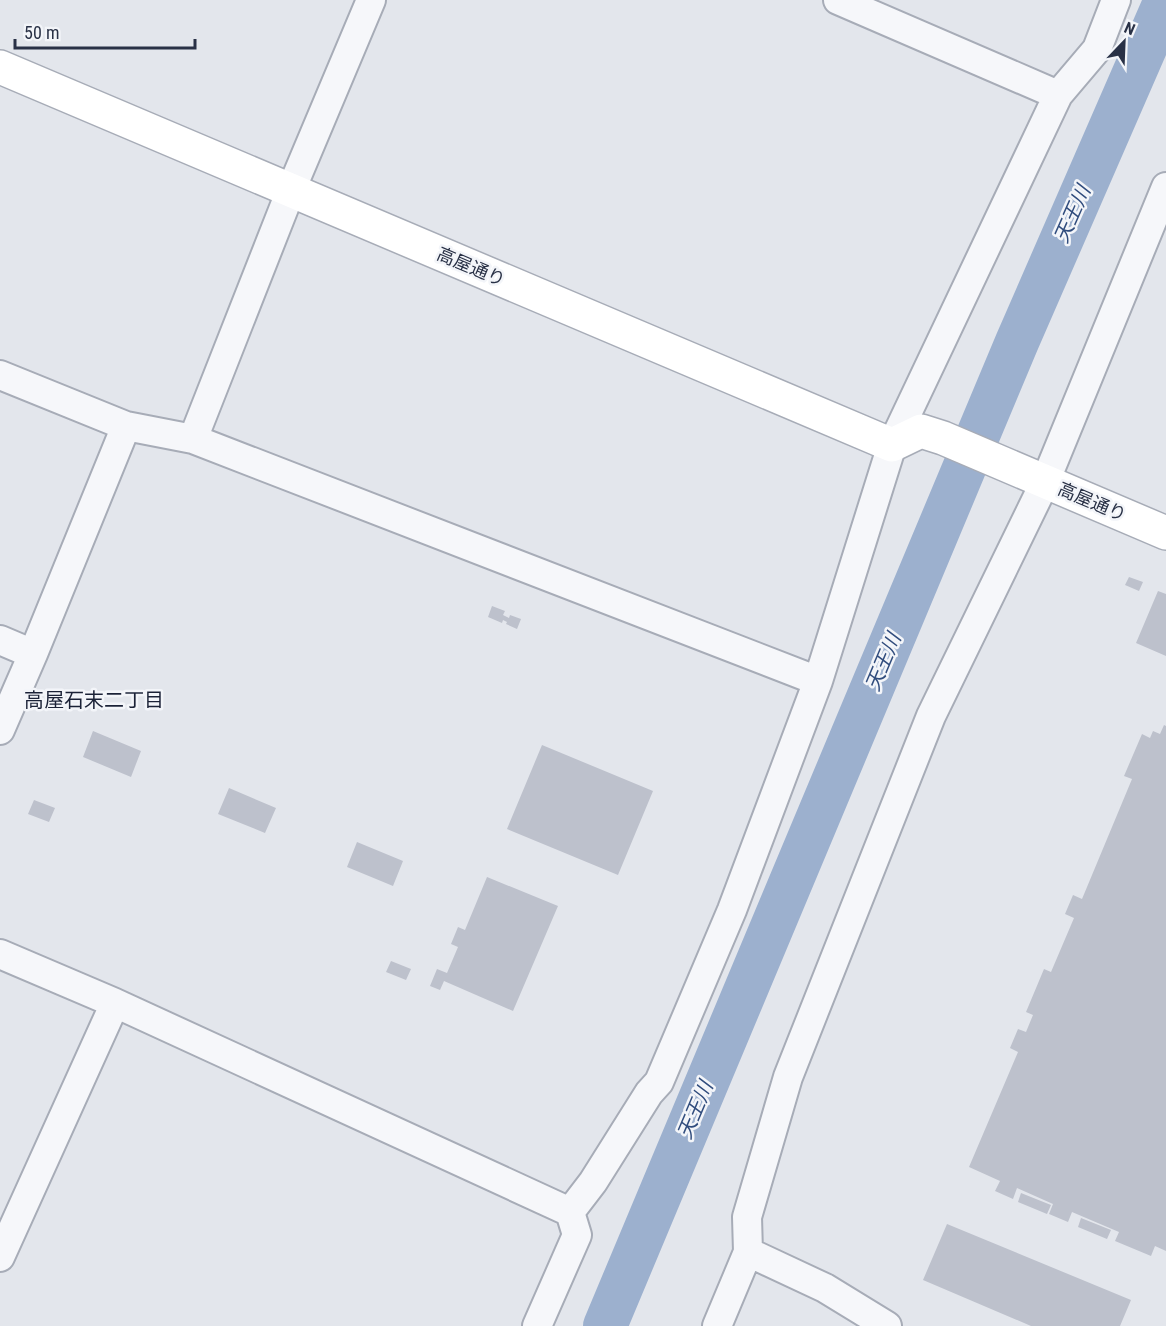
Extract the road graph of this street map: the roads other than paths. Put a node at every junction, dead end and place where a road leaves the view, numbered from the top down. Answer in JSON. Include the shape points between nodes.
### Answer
{"nodes":[{"id":1,"x":372,"y":0,"type":"edge"},
{"id":2,"x":838,"y":0,"type":"edge"},
{"id":3,"x":1116,"y":0,"type":"edge"},
{"id":4,"x":0,"y":66,"type":"edge"},
{"id":5,"x":1058,"y":95,"type":"junction"},
{"id":6,"x":1166,"y":187,"type":"edge"},
{"id":7,"x":291,"y":190,"type":"junction"},
{"id":8,"x":0,"y":375,"type":"edge"},
{"id":9,"x":126,"y":426,"type":"junction"},
{"id":10,"x":193,"y":439,"type":"junction"},
{"id":11,"x":892,"y":445,"type":"junction"},
{"id":12,"x":1031,"y":476,"type":"junction"},
{"id":13,"x":1166,"y":533,"type":"edge"},
{"id":14,"x":0,"y":640,"type":"edge"},
{"id":15,"x":33,"y":654,"type":"junction"},
{"id":16,"x":818,"y":681,"type":"junction"},
{"id":17,"x":0,"y":730,"type":"edge"},
{"id":18,"x":0,"y":954,"type":"edge"},
{"id":19,"x":115,"y":1003,"type":"junction"},
{"id":20,"x":570,"y":1212,"type":"junction"},
{"id":21,"x":748,"y":1252,"type":"junction"},
{"id":22,"x":0,"y":1257,"type":"edge"},
{"id":23,"x":537,"y":1326,"type":"edge"},
{"id":24,"x":717,"y":1326,"type":"edge"},
{"id":25,"x":887,"y":1326,"type":"edge"}],
"edges":[{"from":1,"to":7,"type":"street"},
{"from":2,"to":5,"type":"street"},
{"from":3,"to":5,"type":"street","via":[[1097,49]]},
{"from":4,"to":7,"type":"street","name":"高屋通り"},
{"from":5,"to":11,"type":"street"},
{"from":6,"to":12,"type":"street"},
{"from":7,"to":10,"type":"street"},
{"from":7,"to":11,"type":"street","name":"高屋通り"},
{"from":8,"to":9,"type":"street"},
{"from":9,"to":10,"type":"street"},
{"from":9,"to":15,"type":"street"},
{"from":10,"to":16,"type":"street"},
{"from":11,"to":12,"type":"street","name":"高屋通り","via":[[921,431]]},
{"from":11,"to":16,"type":"street"},
{"from":12,"to":13,"type":"street","name":"高屋通り"},
{"from":12,"to":21,"type":"street","via":[[788,1077],[747,1217]]},
{"from":14,"to":15,"type":"street"},
{"from":15,"to":17,"type":"street"},
{"from":16,"to":20,"type":"street","via":[[732,910],[658,1082]]},
{"from":18,"to":19,"type":"street"},
{"from":19,"to":20,"type":"street"},
{"from":19,"to":22,"type":"street"},
{"from":20,"to":23,"type":"street","via":[[577,1235]]},
{"from":21,"to":24,"type":"street"},
{"from":21,"to":25,"type":"street","via":[[825,1288]]}]}
